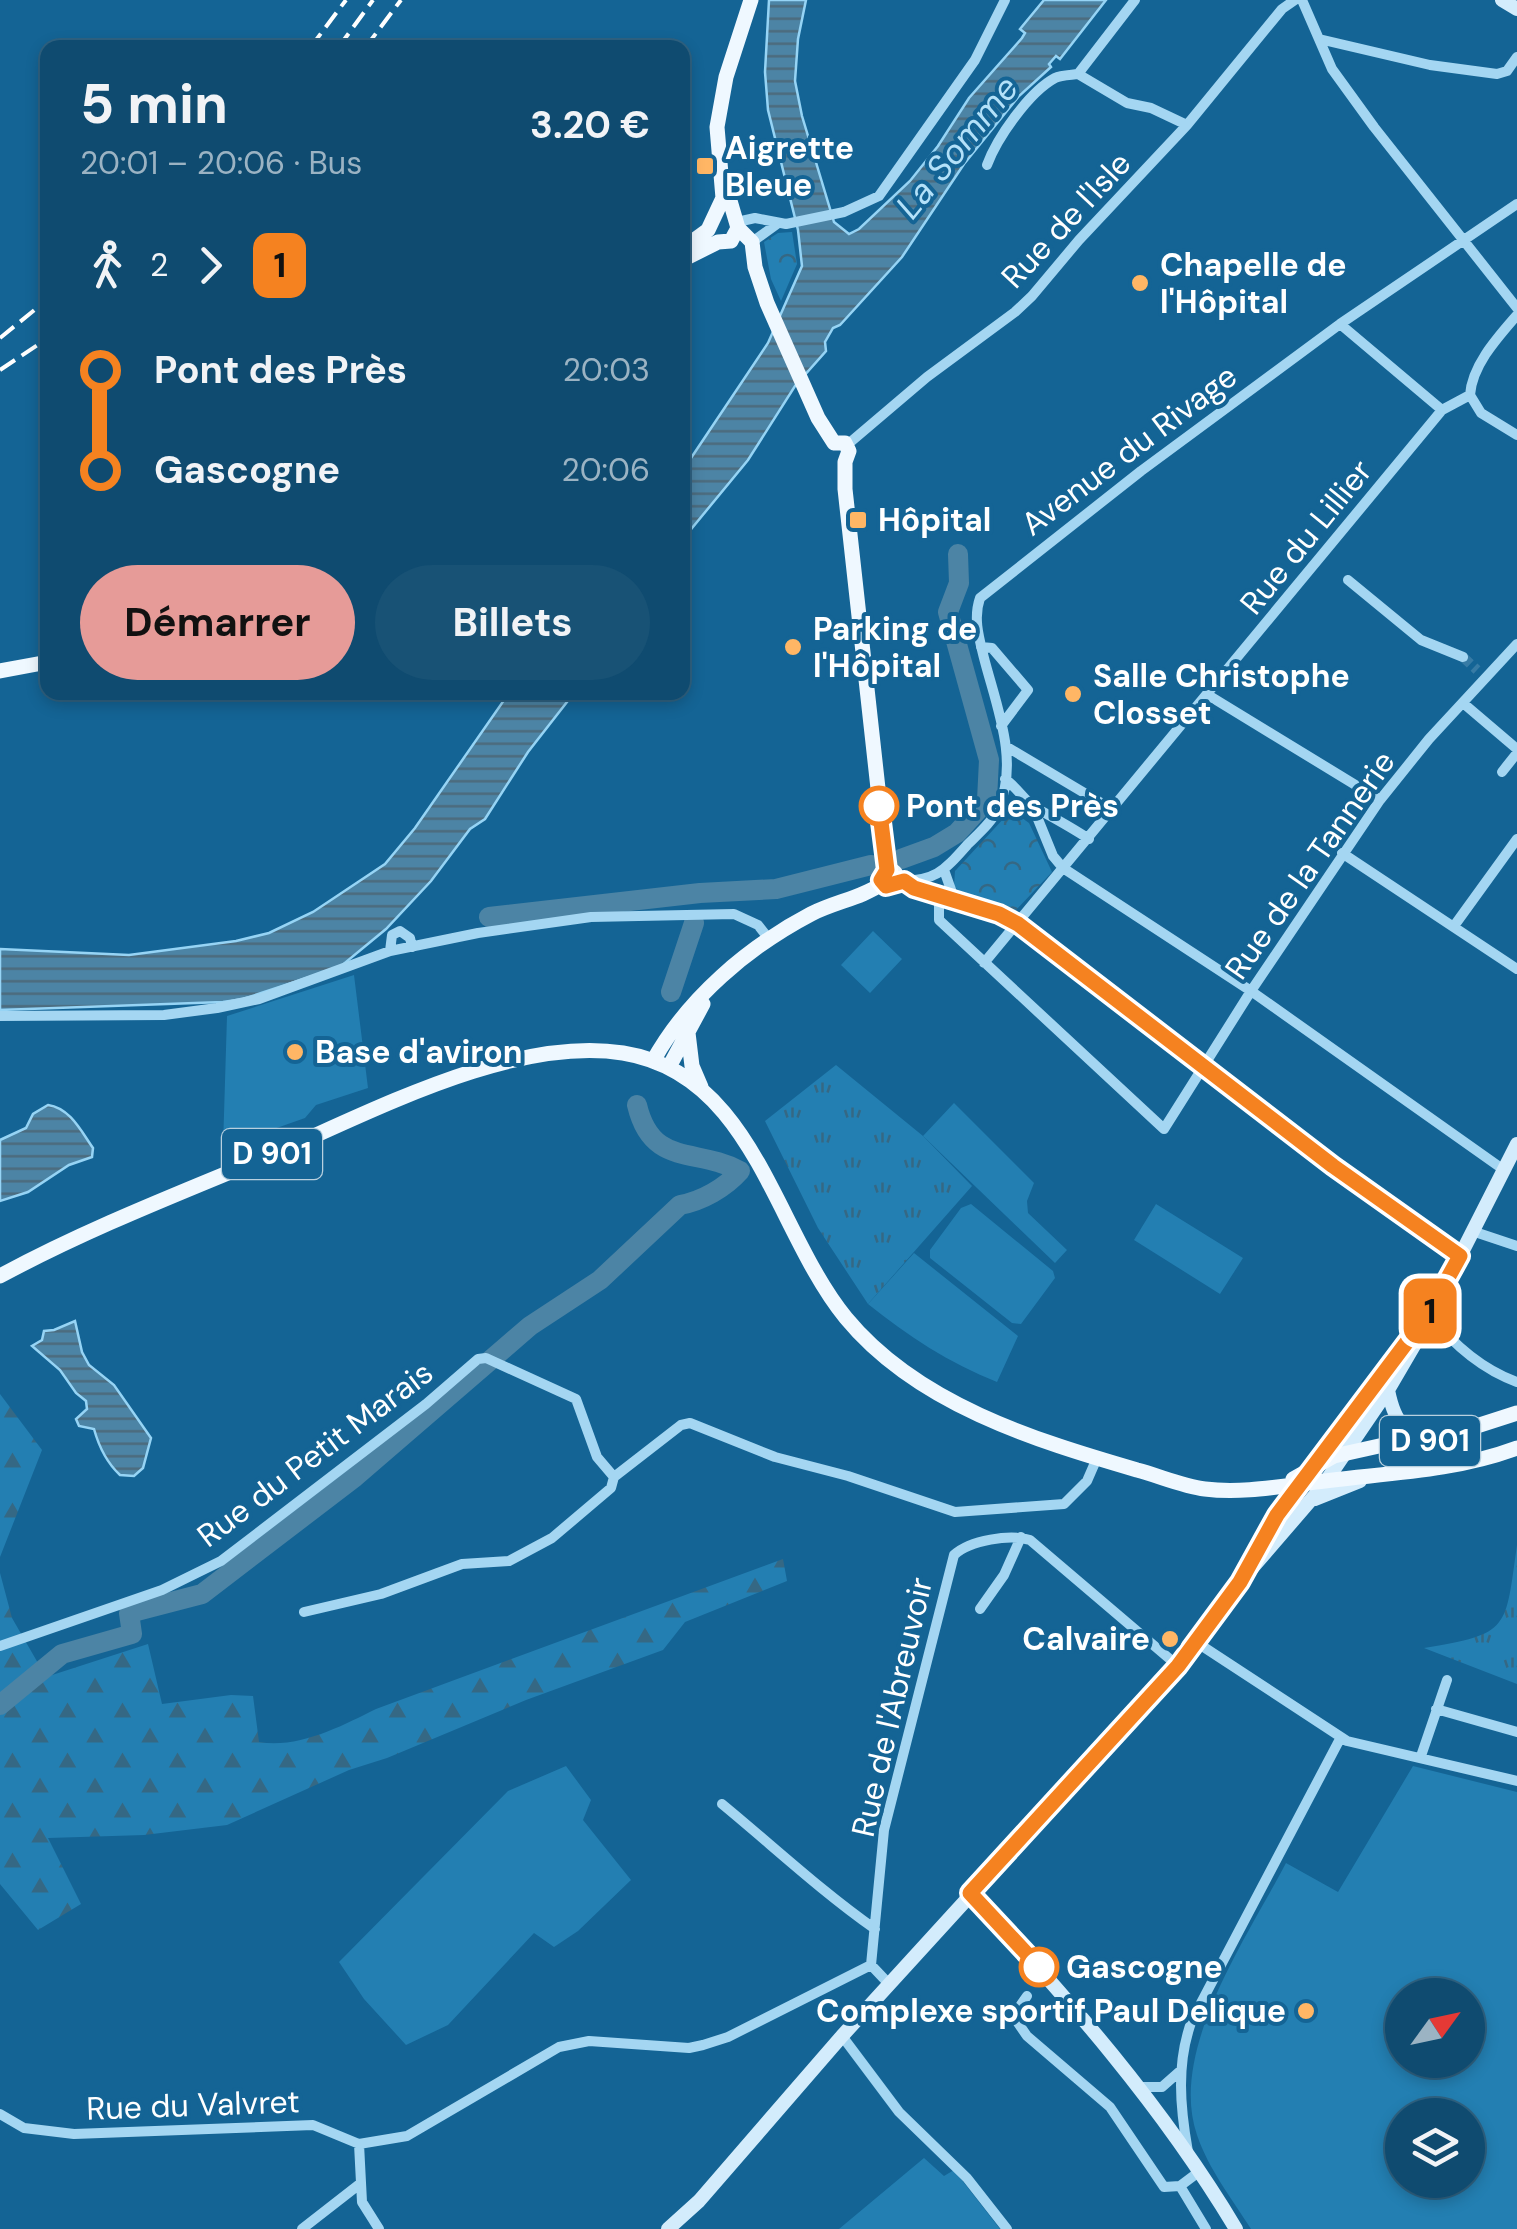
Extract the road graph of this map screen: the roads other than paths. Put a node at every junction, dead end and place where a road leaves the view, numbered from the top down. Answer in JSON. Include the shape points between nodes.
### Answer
{"nodes":[{"id":1,"x":751,"y":0,"type":"edge"},
{"id":2,"x":1004,"y":0,"type":"edge"},
{"id":3,"x":1136,"y":0,"type":"edge"},
{"id":4,"x":1298,"y":0,"type":"edge"},
{"id":5,"x":1502,"y":0,"type":"edge"},
{"id":6,"x":1516,"y":9,"type":"edge"},
{"id":7,"x":1319,"y":39,"type":"junction"},
{"id":8,"x":1517,"y":58,"type":"edge"},
{"id":9,"x":1078,"y":74,"type":"junction"},
{"id":10,"x":1187,"y":125,"type":"junction"},
{"id":11,"x":987,"y":165,"type":"dead end"},
{"id":12,"x":1517,"y":204,"type":"edge"},
{"id":13,"x":782,"y":224,"type":"junction"},
{"id":14,"x":726,"y":228,"type":"junction"},
{"id":15,"x":1463,"y":240,"type":"junction"},
{"id":16,"x":752,"y":242,"type":"junction"},
{"id":17,"x":690,"y":245,"type":"edge"},
{"id":18,"x":690,"y":254,"type":"edge"},
{"id":19,"x":754,"y":267,"type":"junction"},
{"id":20,"x":1517,"y":312,"type":"edge"},
{"id":21,"x":1340,"y":324,"type":"junction"},
{"id":22,"x":1470,"y":396,"type":"junction"},
{"id":23,"x":1442,"y":410,"type":"junction"},
{"id":24,"x":1517,"y":435,"type":"edge"},
{"id":25,"x":841,"y":451,"type":"junction"},
{"id":26,"x":1348,"y":580,"type":"dead end"},
{"id":27,"x":1517,"y":644,"type":"edge"},
{"id":28,"x":981,"y":647,"type":"junction"},
{"id":29,"x":1463,"y":657,"type":"tunnel mouth"},
{"id":30,"x":40,"y":663,"type":"edge"},
{"id":31,"x":0,"y":670,"type":"edge"},
{"id":32,"x":1208,"y":695,"type":"junction"},
{"id":33,"x":1463,"y":703,"type":"junction"},
{"id":34,"x":1001,"y":726,"type":"junction"},
{"id":35,"x":1007,"y":746,"type":"junction"},
{"id":36,"x":1517,"y":751,"type":"edge"},
{"id":37,"x":1502,"y":772,"type":"dead end"},
{"id":38,"x":1005,"y":778,"type":"junction"},
{"id":39,"x":1380,"y":800,"type":"junction"},
{"id":40,"x":1033,"y":808,"type":"junction"},
{"id":41,"x":998,"y":810,"type":"junction"},
{"id":42,"x":1113,"y":810,"type":"junction"},
{"id":43,"x":1089,"y":839,"type":"junction"},
{"id":44,"x":1517,"y":839,"type":"edge"},
{"id":45,"x":1342,"y":853,"type":"junction"},
{"id":46,"x":1063,"y":868,"type":"junction"},
{"id":47,"x":944,"y":870,"type":"junction"},
{"id":48,"x":893,"y":879,"type":"junction"},
{"id":49,"x":939,"y":896,"type":"junction"},
{"id":50,"x":955,"y":901,"type":"junction"},
{"id":51,"x":1018,"y":924,"type":"junction"},
{"id":52,"x":1454,"y":926,"type":"junction"},
{"id":53,"x":768,"y":939,"type":"junction"},
{"id":54,"x":412,"y":947,"type":"junction"},
{"id":55,"x":390,"y":951,"type":"junction"},
{"id":56,"x":984,"y":963,"type":"junction"},
{"id":57,"x":1517,"y":969,"type":"edge"},
{"id":58,"x":710,"y":990,"type":"junction"},
{"id":59,"x":1252,"y":991,"type":"junction"},
{"id":60,"x":0,"y":1016,"type":"edge"},
{"id":61,"x":688,"y":1033,"type":"junction"},
{"id":62,"x":661,"y":1064,"type":"junction"},
{"id":63,"x":1204,"y":1066,"type":"junction"},
{"id":64,"x":702,"y":1089,"type":"junction"},
{"id":65,"x":1517,"y":1144,"type":"edge"},
{"id":66,"x":1504,"y":1170,"type":"junction"},
{"id":67,"x":1474,"y":1232,"type":"junction"},
{"id":68,"x":1517,"y":1246,"type":"edge"},
{"id":69,"x":1460,"y":1256,"type":"junction"},
{"id":70,"x":0,"y":1276,"type":"edge"},
{"id":71,"x":1428,"y":1314,"type":"junction"},
{"id":72,"x":1517,"y":1382,"type":"edge"},
{"id":73,"x":1388,"y":1390,"type":"junction"},
{"id":74,"x":1517,"y":1414,"type":"edge"},
{"id":75,"x":1468,"y":1430,"type":"junction"},
{"id":76,"x":1517,"y":1448,"type":"edge"},
{"id":77,"x":1341,"y":1456,"type":"junction"},
{"id":78,"x":1097,"y":1458,"type":"junction"},
{"id":79,"x":1144,"y":1472,"type":"junction"},
{"id":80,"x":614,"y":1477,"type":"junction"},
{"id":81,"x":1308,"y":1477,"type":"junction"},
{"id":82,"x":1370,"y":1478,"type":"junction"},
{"id":83,"x":1326,"y":1482,"type":"junction"},
{"id":84,"x":1272,"y":1488,"type":"junction"},
{"id":85,"x":1310,"y":1502,"type":"junction"},
{"id":86,"x":1285,"y":1505,"type":"junction"},
{"id":87,"x":1021,"y":1538,"type":"junction"},
{"id":88,"x":1240,"y":1582,"type":"junction"},
{"id":89,"x":980,"y":1608,"type":"dead end"},
{"id":90,"x":304,"y":1612,"type":"dead end"},
{"id":91,"x":1196,"y":1642,"type":"junction"},
{"id":92,"x":0,"y":1646,"type":"edge"},
{"id":93,"x":1178,"y":1666,"type":"junction"},
{"id":94,"x":1447,"y":1680,"type":"dead end"},
{"id":95,"x":1436,"y":1709,"type":"junction"},
{"id":96,"x":1517,"y":1732,"type":"edge"},
{"id":97,"x":1341,"y":1737,"type":"junction"},
{"id":98,"x":1421,"y":1756,"type":"junction"},
{"id":99,"x":1517,"y":1781,"type":"edge"},
{"id":100,"x":722,"y":1804,"type":"dead end"},
{"id":101,"x":970,"y":1893,"type":"junction"},
{"id":102,"x":875,"y":1929,"type":"junction"},
{"id":103,"x":871,"y":1965,"type":"junction"},
{"id":104,"x":889,"y":1984,"type":"junction"},
{"id":105,"x":1027,"y":1996,"type":"dead end"},
{"id":106,"x":842,"y":2036,"type":"junction"},
{"id":107,"x":1180,"y":2071,"type":"junction"},
{"id":108,"x":1138,"y":2087,"type":"junction"},
{"id":109,"x":0,"y":2114,"type":"edge"},
{"id":110,"x":359,"y":2144,"type":"junction"},
{"id":111,"x":1189,"y":2155,"type":"junction"},
{"id":112,"x":1200,"y":2172,"type":"junction"},
{"id":113,"x":361,"y":2183,"type":"junction"},
{"id":114,"x":1180,"y":2186,"type":"junction"},
{"id":115,"x":302,"y":2229,"type":"edge"},
{"id":116,"x":378,"y":2229,"type":"edge"},
{"id":117,"x":668,"y":2229,"type":"edge"},
{"id":118,"x":1007,"y":2229,"type":"edge"},
{"id":119,"x":1206,"y":2229,"type":"edge"},
{"id":120,"x":1236,"y":2229,"type":"edge"}],
"edges":[{"from":1,"to":14,"type":"main road","via":[[718,120]]},
{"from":2,"to":13,"type":"street","via":[[976,60],[879,196],[844,212]]},
{"from":3,"to":9,"type":"street"},
{"from":4,"to":7,"type":"street"},
{"from":4,"to":10,"type":"street","name":"Rue de l'Isle","via":[[1282,9]]},
{"from":5,"to":6,"type":"main road"},
{"from":7,"to":8,"type":"street","via":[[1430,66],[1497,74]]},
{"from":7,"to":15,"type":"street","via":[[1363,112]]},
{"from":9,"to":10,"type":"street","via":[[1127,103]]},
{"from":9,"to":11,"type":"street","via":[[1056,78],[1022,108]]},
{"from":10,"to":25,"type":"street","name":"Rue de l'Isle","via":[[1015,312],[926,376]]},
{"from":12,"to":15,"type":"street","name":"Avenue du Rivage"},
{"from":13,"to":14,"type":"street","via":[[755,218]]},
{"from":13,"to":16,"type":"street"},
{"from":14,"to":16,"type":"main road"},
{"from":14,"to":17,"type":"main road"},
{"from":14,"to":18,"type":"main road"},
{"from":14,"to":19,"type":"main road"},
{"from":15,"to":20,"type":"street"},
{"from":15,"to":21,"type":"street","name":"Avenue du Rivage"},
{"from":16,"to":19,"type":"main road"},
{"from":19,"to":25,"type":"main road","via":[[824,432]]},
{"from":20,"to":22,"type":"street","via":[[1472,378]]},
{"from":21,"to":23,"type":"street"},
{"from":21,"to":28,"type":"street","name":"Avenue du Rivage","via":[[996,582],[976,612]]},
{"from":22,"to":23,"type":"street","name":"Rue du Lillier"},
{"from":22,"to":24,"type":"street","via":[[1480,413]]},
{"from":23,"to":32,"type":"street","name":"Rue du Lillier"},
{"from":25,"to":48,"type":"main road"},
{"from":26,"to":29,"type":"street","via":[[1420,640]]},
{"from":27,"to":33,"type":"street","name":"Rue de la Tannerie","via":[[1482,674]]},
{"from":28,"to":34,"type":"street","name":"Avenue du Rivage"},
{"from":28,"to":34,"type":"street","via":[[992,648],[1028,690]]},
{"from":30,"to":31,"type":"main road"},
{"from":32,"to":39,"type":"street"},
{"from":32,"to":42,"type":"street","name":"Rue du Lillier"},
{"from":33,"to":36,"type":"street"},
{"from":33,"to":39,"type":"street","name":"Rue de la Tannerie"},
{"from":34,"to":35,"type":"street","name":"Avenue du Rivage"},
{"from":35,"to":38,"type":"street","name":"Avenue du Rivage"},
{"from":35,"to":42,"type":"street"},
{"from":36,"to":37,"type":"street"},
{"from":38,"to":40,"type":"street"},
{"from":38,"to":41,"type":"street","name":"Avenue du Rivage"},
{"from":39,"to":45,"type":"street","name":"Rue de la Tannerie"},
{"from":40,"to":41,"type":"street"},
{"from":40,"to":43,"type":"street"},
{"from":40,"to":46,"type":"street"},
{"from":41,"to":47,"type":"street"},
{"from":42,"to":43,"type":"street","name":"Rue du Lillier"},
{"from":43,"to":46,"type":"street","name":"Rue du Lillier"},
{"from":44,"to":52,"type":"street"},
{"from":45,"to":52,"type":"street"},
{"from":45,"to":59,"type":"street","name":"Rue de la Tannerie"},
{"from":46,"to":51,"type":"street","name":"Rue du Lillier"},
{"from":46,"to":59,"type":"street"},
{"from":47,"to":48,"type":"street","via":[[924,881]]},
{"from":47,"to":50,"type":"street"},
{"from":48,"to":49,"type":"street"},
{"from":48,"to":53,"type":"main road"},
{"from":49,"to":50,"type":"street"},
{"from":49,"to":56,"type":"street","via":[[940,920]]},
{"from":50,"to":51,"type":"street"},
{"from":51,"to":56,"type":"street","name":"Rue du Lillier"},
{"from":51,"to":63,"type":"street"},
{"from":52,"to":57,"type":"street"},
{"from":53,"to":54,"type":"street","via":[[758,924],[734,914],[630,915]]},
{"from":53,"to":58,"type":"main road"},
{"from":54,"to":55,"type":"street"},
{"from":54,"to":55,"type":"street","via":[[400,931],[392,934]]},
{"from":55,"to":60,"type":"street","via":[[217,1008]]},
{"from":56,"to":63,"type":"street","name":"Rue de la Tannerie","via":[[1164,1130]]},
{"from":58,"to":61,"type":"main road"},
{"from":58,"to":62,"type":"main road","via":[[678,1021]]},
{"from":59,"to":63,"type":"street","name":"Rue de la Tannerie"},
{"from":59,"to":66,"type":"street"},
{"from":61,"to":62,"type":"main road"},
{"from":61,"to":64,"type":"main road"},
{"from":62,"to":64,"type":"main road","number":"D 901"},
{"from":62,"to":70,"type":"main road","number":"D 901","via":[[582,1050],[473,1072],[97,1228]]},
{"from":63,"to":69,"type":"street"},
{"from":64,"to":78,"type":"main road","number":"D 901","via":[[740,1134],[814,1271],[863,1338],[942,1397]]},
{"from":65,"to":66,"type":"main road"},
{"from":66,"to":67,"type":"main road"},
{"from":67,"to":68,"type":"street"},
{"from":67,"to":69,"type":"main road"},
{"from":69,"to":71,"type":"main road"},
{"from":71,"to":72,"type":"street","via":[[1450,1340]]},
{"from":71,"to":73,"type":"main road"},
{"from":71,"to":81,"type":"main road"},
{"from":73,"to":75,"type":"main road","via":[[1404,1428],[1426,1434]]},
{"from":73,"to":77,"type":"main road"},
{"from":74,"to":75,"type":"main road","number":"D 901"},
{"from":75,"to":77,"type":"main road","number":"D 901"},
{"from":76,"to":82,"type":"main road","number":"D 901","via":[[1439,1470]]},
{"from":77,"to":81,"type":"main road","number":"D 901","via":[[1328,1458]]},
{"from":77,"to":83,"type":"main road"},
{"from":78,"to":79,"type":"main road","number":"D 901"},
{"from":78,"to":80,"type":"street","via":[[1088,1481],[1064,1504],[955,1512],[775,1457],[690,1422]]},
{"from":79,"to":81,"type":"main road","number":"D 901","via":[[1241,1482]]},
{"from":79,"to":84,"type":"main road","via":[[1209,1490]]},
{"from":80,"to":90,"type":"street","via":[[610,1488],[552,1538],[509,1561],[462,1564],[381,1594]]},
{"from":80,"to":92,"type":"street","name":"Rue du Petit Marais","via":[[597,1457],[576,1400],[478,1359],[221,1560],[162,1590]]},
{"from":81,"to":83,"type":"main road"},
{"from":81,"to":84,"type":"main road"},
{"from":81,"to":86,"type":"main road"},
{"from":82,"to":83,"type":"main road","number":"D 901"},
{"from":82,"to":85,"type":"main road"},
{"from":83,"to":85,"type":"main road"},
{"from":84,"to":86,"type":"main road"},
{"from":85,"to":88,"type":"main road"},
{"from":86,"to":88,"type":"main road"},
{"from":87,"to":89,"type":"street"},
{"from":87,"to":93,"type":"street"},
{"from":87,"to":102,"type":"street","name":"Rue de l'Abreuvoir","via":[[954,1555],[884,1830]]},
{"from":88,"to":91,"type":"main road"},
{"from":91,"to":93,"type":"main road"},
{"from":91,"to":97,"type":"street"},
{"from":93,"to":101,"type":"main road"},
{"from":94,"to":95,"type":"street"},
{"from":95,"to":96,"type":"street"},
{"from":95,"to":98,"type":"street"},
{"from":97,"to":98,"type":"street"},
{"from":97,"to":107,"type":"street","via":[[1192,2020]]},
{"from":98,"to":99,"type":"street"},
{"from":100,"to":102,"type":"street"},
{"from":101,"to":104,"type":"main road"},
{"from":101,"to":108,"type":"main road"},
{"from":102,"to":103,"type":"street","name":"Rue de l'Abreuvoir"},
{"from":103,"to":104,"type":"street"},
{"from":103,"to":110,"type":"street","via":[[703,2046],[589,2041],[559,2047],[407,2136]]},
{"from":104,"to":106,"type":"main road"},
{"from":105,"to":114,"type":"street","via":[[1016,2020],[1026,2036],[1110,2106],[1164,2187]]},
{"from":106,"to":117,"type":"main road","via":[[700,2201]]},
{"from":106,"to":118,"type":"street","via":[[899,2112],[967,2178]]},
{"from":107,"to":108,"type":"street","via":[[1162,2087]]},
{"from":107,"to":111,"type":"street"},
{"from":108,"to":111,"type":"main road"},
{"from":109,"to":110,"type":"street","name":"Rue du Valvret","via":[[24,2128],[74,2134],[312,2126]]},
{"from":110,"to":113,"type":"street"},
{"from":111,"to":112,"type":"main road"},
{"from":112,"to":114,"type":"street"},
{"from":112,"to":120,"type":"main road"},
{"from":113,"to":115,"type":"street"},
{"from":113,"to":116,"type":"street","via":[[364,2208]]},
{"from":114,"to":119,"type":"street"}]}
